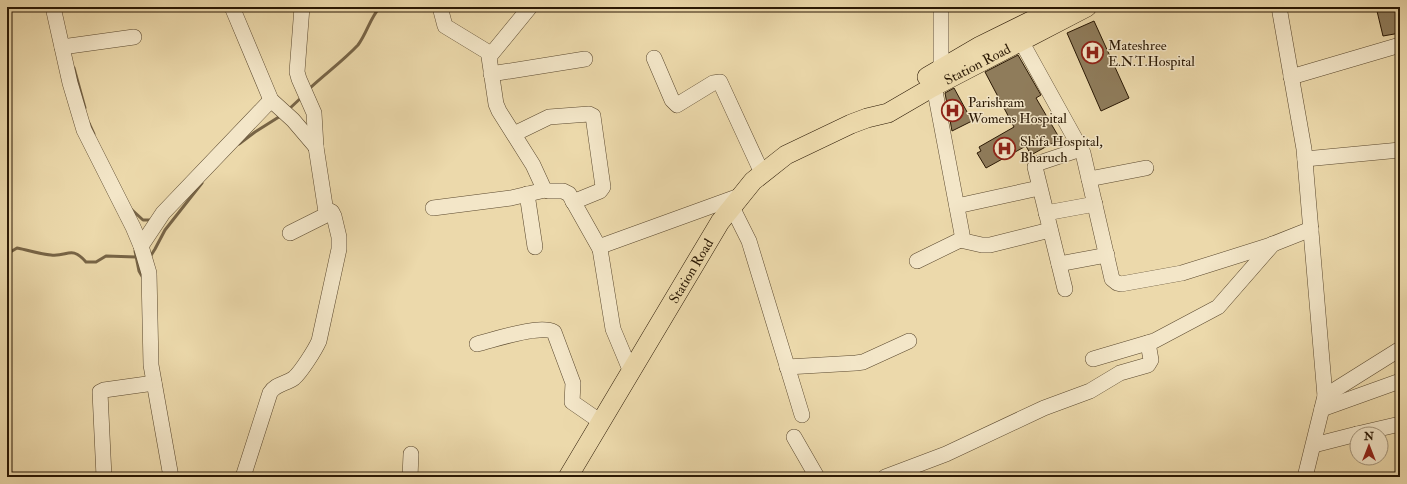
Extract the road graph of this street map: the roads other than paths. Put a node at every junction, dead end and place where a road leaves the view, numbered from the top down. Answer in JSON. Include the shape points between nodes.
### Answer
{"nodes":[{"id":1,"x":55,"y":7,"type":"edge"},
{"id":2,"x":232,"y":7,"type":"edge"},
{"id":3,"x":302,"y":7,"type":"edge"},
{"id":4,"x":440,"y":7,"type":"edge"},
{"id":5,"x":530,"y":7,"type":"edge"},
{"id":6,"x":941,"y":7,"type":"edge"},
{"id":7,"x":1059,"y":7,"type":"edge"},
{"id":8,"x":1087,"y":7,"type":"edge"},
{"id":9,"x":1279,"y":7,"type":"edge"},
{"id":10,"x":134,"y":37,"type":"dead end"},
{"id":11,"x":1021,"y":41,"type":"junction"},
{"id":12,"x":1400,"y":45,"type":"edge"},
{"id":13,"x":62,"y":47,"type":"junction"},
{"id":14,"x":491,"y":54,"type":"junction"},
{"id":15,"x":654,"y":58,"type":"dead end"},
{"id":16,"x":585,"y":59,"type":"dead end"},
{"id":17,"x":491,"y":74,"type":"junction"},
{"id":18,"x":1291,"y":77,"type":"junction"},
{"id":19,"x":941,"y":78,"type":"junction"},
{"id":20,"x":271,"y":100,"type":"junction"},
{"id":21,"x":514,"y":134,"type":"junction"},
{"id":22,"x":316,"y":147,"type":"junction"},
{"id":23,"x":1080,"y":149,"type":"junction"},
{"id":24,"x":1400,"y":150,"type":"edge"},
{"id":25,"x":1305,"y":159,"type":"junction"},
{"id":26,"x":1146,"y":168,"type":"dead end"},
{"id":27,"x":762,"y":174,"type":"junction"},
{"id":28,"x":1089,"y":179,"type":"junction"},
{"id":29,"x":1039,"y":188,"type":"junction"},
{"id":30,"x":546,"y":190,"type":"junction"},
{"id":31,"x":527,"y":194,"type":"junction"},
{"id":32,"x":737,"y":201,"type":"junction"},
{"id":33,"x":573,"y":202,"type":"junction"},
{"id":34,"x":1095,"y":204,"type":"junction"},
{"id":35,"x":958,"y":206,"type":"junction"},
{"id":36,"x":433,"y":208,"type":"dead end"},
{"id":37,"x":326,"y":209,"type":"junction"},
{"id":38,"x":1046,"y":213,"type":"junction"},
{"id":39,"x":1311,"y":229,"type":"junction"},
{"id":40,"x":1050,"y":230,"type":"junction"},
{"id":41,"x":290,"y":233,"type":"dead end"},
{"id":42,"x":960,"y":240,"type":"junction"},
{"id":43,"x":1274,"y":244,"type":"junction"},
{"id":44,"x":141,"y":246,"type":"junction"},
{"id":45,"x":535,"y":247,"type":"dead end"},
{"id":46,"x":600,"y":249,"type":"junction"},
{"id":47,"x":1107,"y":254,"type":"junction"},
{"id":48,"x":917,"y":261,"type":"dead end"},
{"id":49,"x":1059,"y":264,"type":"junction"},
{"id":50,"x":1066,"y":289,"type":"dead end"},
{"id":51,"x":909,"y":341,"type":"dead end"},
{"id":52,"x":1148,"y":343,"type":"junction"},
{"id":53,"x":477,"y":344,"type":"dead end"},
{"id":54,"x":1400,"y":349,"type":"edge"},
{"id":55,"x":1093,"y":359,"type":"dead end"},
{"id":56,"x":787,"y":367,"type":"junction"},
{"id":57,"x":631,"y":372,"type":"junction"},
{"id":58,"x":1400,"y":382,"type":"edge"},
{"id":59,"x":154,"y":383,"type":"junction"},
{"id":60,"x":1324,"y":402,"type":"junction"},
{"id":61,"x":802,"y":414,"type":"dead end"},
{"id":62,"x":601,"y":422,"type":"junction"},
{"id":63,"x":1400,"y":424,"type":"edge"},
{"id":64,"x":1389,"y":427,"type":"edge"},
{"id":65,"x":1349,"y":436,"type":"edge"},
{"id":66,"x":794,"y":437,"type":"dead end"},
{"id":67,"x":1314,"y":445,"type":"junction"},
{"id":68,"x":412,"y":454,"type":"dead end"},
{"id":69,"x":104,"y":477,"type":"edge"},
{"id":70,"x":171,"y":477,"type":"edge"},
{"id":71,"x":243,"y":477,"type":"edge"},
{"id":72,"x":410,"y":477,"type":"edge"},
{"id":73,"x":568,"y":477,"type":"edge"},
{"id":74,"x":817,"y":477,"type":"edge"},
{"id":75,"x":885,"y":477,"type":"edge"},
{"id":76,"x":1305,"y":477,"type":"edge"}],
"edges":[{"from":1,"to":13,"type":"street"},
{"from":2,"to":20,"type":"street"},
{"from":3,"to":22,"type":"street","via":[[297,68],[299,79],[314,113]]},
{"from":4,"to":14,"type":"street","via":[[445,26]]},
{"from":5,"to":14,"type":"street"},
{"from":6,"to":19,"type":"street"},
{"from":7,"to":19,"type":"main road","name":"Station Road","via":[[980,46]]},
{"from":8,"to":11,"type":"main road","name":"Station Road"},
{"from":9,"to":18,"type":"street"},
{"from":10,"to":13,"type":"street"},
{"from":11,"to":19,"type":"main road","name":"Station Road"},
{"from":11,"to":23,"type":"street"},
{"from":12,"to":18,"type":"street"},
{"from":13,"to":44,"type":"street","via":[[84,130]]},
{"from":14,"to":17,"type":"street","via":[[488,61]]},
{"from":15,"to":27,"type":"street","via":[[672,100],[677,105],[713,83],[720,82]]},
{"from":16,"to":17,"type":"street"},
{"from":17,"to":21,"type":"street","via":[[497,107]]},
{"from":18,"to":25,"type":"street"},
{"from":19,"to":27,"type":"main road","name":"Station Road","via":[[876,106],[867,118],[786,155]]},
{"from":19,"to":35,"type":"street"},
{"from":20,"to":22,"type":"street","via":[[293,120]]},
{"from":20,"to":44,"type":"street","via":[[163,213]]},
{"from":21,"to":30,"type":"street"},
{"from":21,"to":33,"type":"street","via":[[549,117],[589,114],[593,116],[603,187],[600,191]]},
{"from":22,"to":37,"type":"street"},
{"from":23,"to":28,"type":"street"},
{"from":23,"to":29,"type":"street","via":[[1036,165],[1034,169]]},
{"from":24,"to":25,"type":"street"},
{"from":25,"to":39,"type":"street"},
{"from":26,"to":28,"type":"street"},
{"from":27,"to":32,"type":"main road","name":"Station Road"},
{"from":28,"to":34,"type":"street"},
{"from":29,"to":35,"type":"street"},
{"from":29,"to":38,"type":"street"},
{"from":30,"to":31,"type":"street"},
{"from":30,"to":33,"type":"street","via":[[567,193]]},
{"from":31,"to":36,"type":"street"},
{"from":31,"to":45,"type":"street"},
{"from":32,"to":46,"type":"street","via":[[604,245]]},
{"from":32,"to":56,"type":"street"},
{"from":32,"to":57,"type":"main road","name":"Station Road","via":[[720,222]]},
{"from":33,"to":46,"type":"street"},
{"from":34,"to":38,"type":"street"},
{"from":34,"to":47,"type":"street"},
{"from":35,"to":42,"type":"street","via":[[962,230]]},
{"from":37,"to":41,"type":"street","via":[[324,216]]},
{"from":37,"to":71,"type":"street","via":[[334,216],[340,243],[319,341],[296,376],[270,393]]},
{"from":38,"to":40,"type":"street"},
{"from":39,"to":43,"type":"street"},
{"from":39,"to":60,"type":"street"},
{"from":40,"to":42,"type":"street","via":[[986,245]]},
{"from":40,"to":49,"type":"street"},
{"from":42,"to":48,"type":"street"},
{"from":43,"to":47,"type":"street","via":[[1182,273],[1121,284],[1112,280]]},
{"from":43,"to":52,"type":"street","via":[[1218,307]]},
{"from":44,"to":59,"type":"street","via":[[149,273],[151,365]]},
{"from":46,"to":57,"type":"street","via":[[613,329]]},
{"from":47,"to":49,"type":"street"},
{"from":49,"to":50,"type":"street"},
{"from":51,"to":56,"type":"street","via":[[863,362]]},
{"from":52,"to":55,"type":"street"},
{"from":52,"to":75,"type":"street","via":[[1151,360],[1148,365],[1120,373],[1090,391],[1044,408],[946,454]]},
{"from":53,"to":62,"type":"street","via":[[524,332],[554,332],[573,383],[572,402]]},
{"from":54,"to":60,"type":"street"},
{"from":56,"to":61,"type":"street"},
{"from":57,"to":62,"type":"main road","name":"Station Road"},
{"from":58,"to":60,"type":"street"},
{"from":59,"to":69,"type":"street","via":[[100,392]]},
{"from":59,"to":70,"type":"street"},
{"from":60,"to":67,"type":"street"},
{"from":62,"to":73,"type":"main road","name":"Station Road"},
{"from":63,"to":64,"type":"street"},
{"from":65,"to":67,"type":"street"},
{"from":66,"to":74,"type":"street"},
{"from":67,"to":76,"type":"street"},
{"from":68,"to":72,"type":"street"}]}
